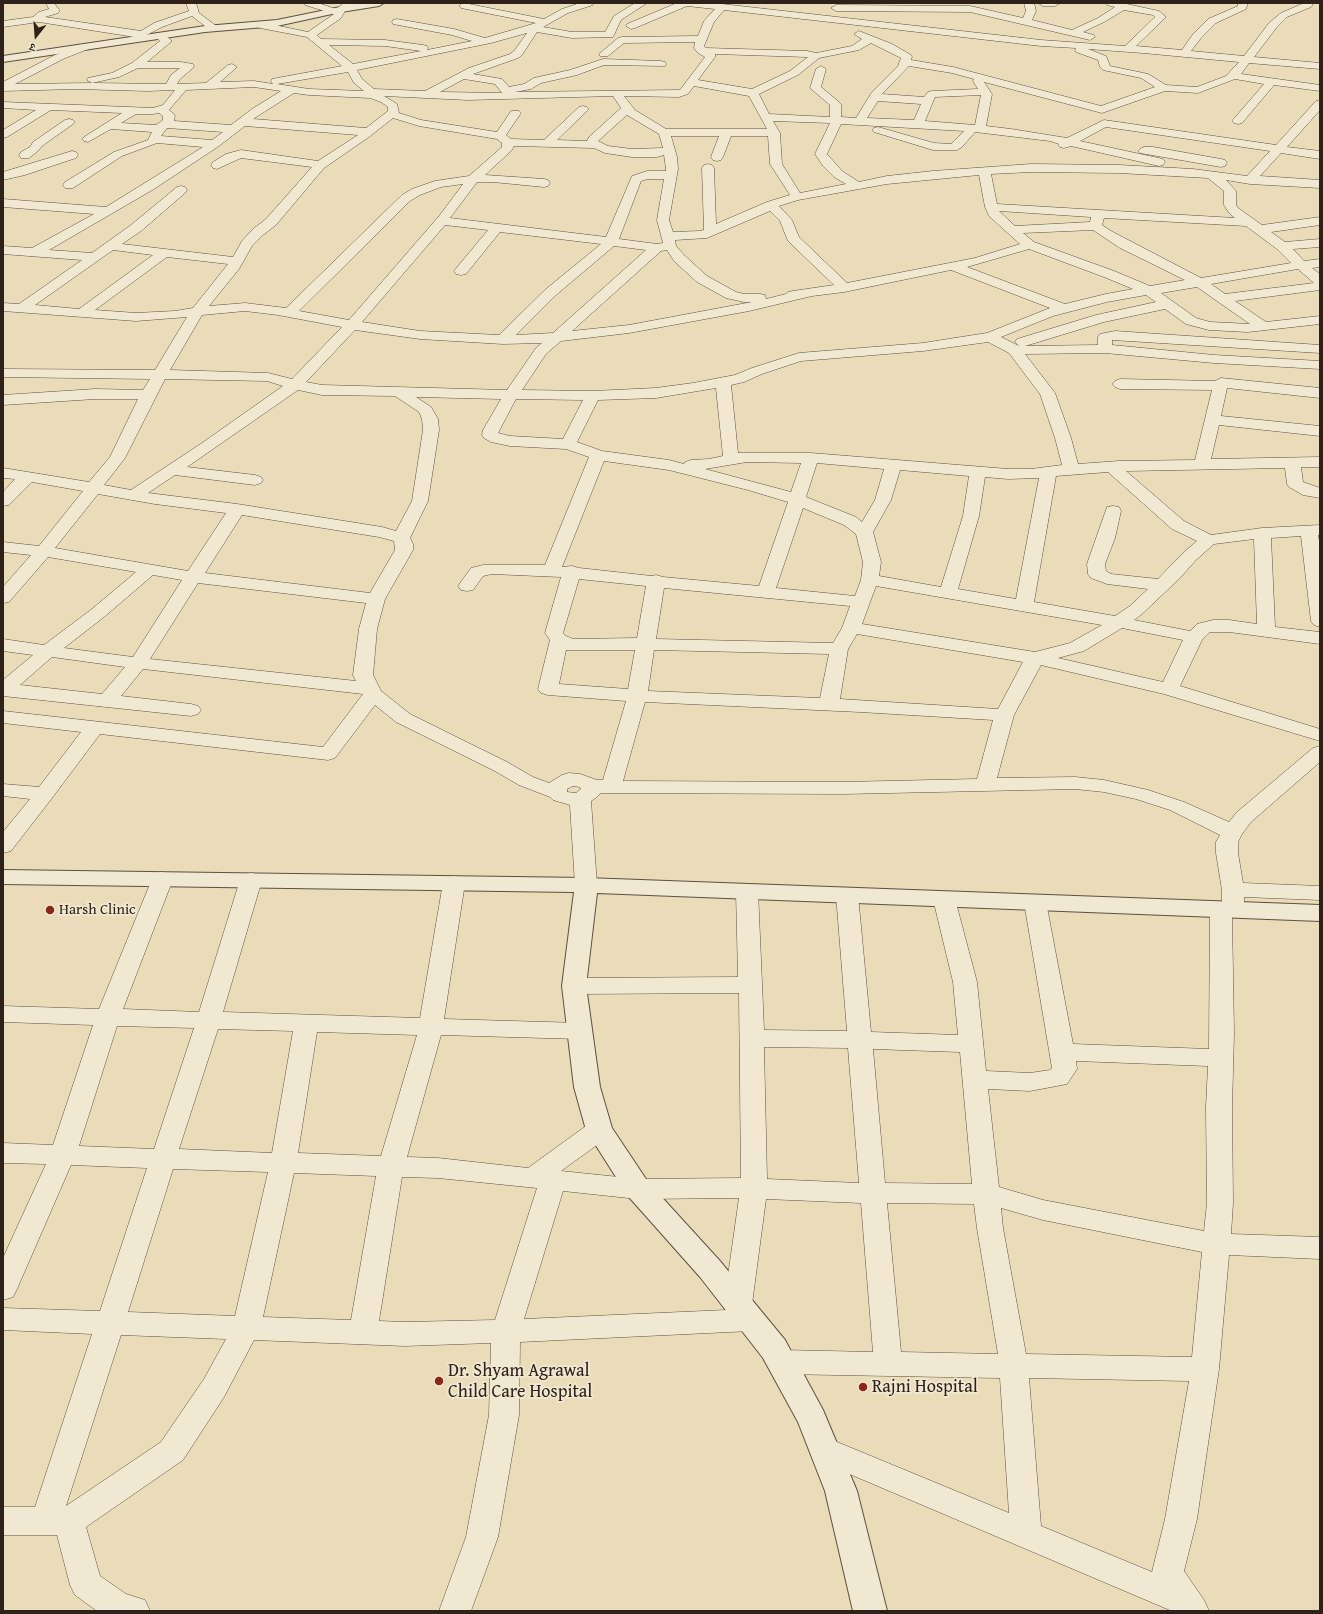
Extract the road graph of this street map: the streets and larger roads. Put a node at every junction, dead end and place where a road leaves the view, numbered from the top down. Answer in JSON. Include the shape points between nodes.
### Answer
{"nodes":[{"id":1,"x":52,"y":3,"type":"edge"},
{"id":2,"x":308,"y":3,"type":"edge"},
{"id":3,"x":351,"y":3,"type":"edge"},
{"id":4,"x":378,"y":3,"type":"edge"},
{"id":5,"x":642,"y":3,"type":"edge"},
{"id":6,"x":686,"y":3,"type":"edge"},
{"id":7,"x":800,"y":3,"type":"edge"},
{"id":8,"x":1029,"y":3,"type":"edge"},
{"id":9,"x":1043,"y":3,"type":"edge"},
{"id":10,"x":1054,"y":3,"type":"edge"},
{"id":11,"x":1109,"y":3,"type":"edge"},
{"id":12,"x":1243,"y":3,"type":"edge"},
{"id":13,"x":582,"y":4,"type":"edge"},
{"id":14,"x":1307,"y":4,"type":"edge"},
{"id":15,"x":35,"y":5,"type":"dead end"},
{"id":16,"x":837,"y":5,"type":"edge"},
{"id":17,"x":464,"y":6,"type":"dead end"},
{"id":18,"x":745,"y":6,"type":"edge"},
{"id":19,"x":193,"y":7,"type":"edge"},
{"id":20,"x":1121,"y":7,"type":"junction"},
{"id":21,"x":721,"y":8,"type":"junction"},
{"id":22,"x":337,"y":10,"type":"junction"},
{"id":23,"x":1320,"y":10,"type":"edge"},
{"id":24,"x":790,"y":14,"type":"junction"},
{"id":25,"x":827,"y":18,"type":"junction"},
{"id":26,"x":36,"y":19,"type":"junction"},
{"id":27,"x":839,"y":20,"type":"junction"},
{"id":28,"x":398,"y":22,"type":"dead end"},
{"id":29,"x":1026,"y":22,"type":"junction"},
{"id":30,"x":3,"y":24,"type":"edge"},
{"id":31,"x":260,"y":25,"type":"junction"},
{"id":32,"x":538,"y":26,"type":"junction"},
{"id":33,"x":631,"y":26,"type":"dead end"},
{"id":34,"x":972,"y":26,"type":"dead end"},
{"id":35,"x":214,"y":28,"type":"junction"},
{"id":36,"x":16,"y":31,"type":"dead end"},
{"id":37,"x":1073,"y":32,"type":"junction"},
{"id":38,"x":960,"y":34,"type":"junction"},
{"id":39,"x":139,"y":36,"type":"junction"},
{"id":40,"x":160,"y":36,"type":"junction"},
{"id":41,"x":315,"y":38,"type":"junction"},
{"id":42,"x":871,"y":38,"type":"junction"},
{"id":43,"x":702,"y":39,"type":"junction"},
{"id":44,"x":484,"y":41,"type":"junction"},
{"id":45,"x":1068,"y":45,"type":"junction"},
{"id":46,"x":1130,"y":46,"type":"junction"},
{"id":47,"x":84,"y":47,"type":"junction"},
{"id":48,"x":440,"y":50,"type":"junction"},
{"id":49,"x":1143,"y":50,"type":"junction"},
{"id":50,"x":702,"y":51,"type":"junction"},
{"id":51,"x":1185,"y":53,"type":"junction"},
{"id":52,"x":604,"y":54,"type":"dead end"},
{"id":53,"x":816,"y":56,"type":"junction"},
{"id":54,"x":1247,"y":58,"type":"junction"},
{"id":55,"x":3,"y":59,"type":"edge"},
{"id":56,"x":906,"y":62,"type":"junction"},
{"id":57,"x":661,"y":64,"type":"dead end"},
{"id":58,"x":136,"y":65,"type":"junction"},
{"id":59,"x":1320,"y":66,"type":"edge"},
{"id":60,"x":232,"y":67,"type":"dead end"},
{"id":61,"x":351,"y":68,"type":"junction"},
{"id":62,"x":821,"y":69,"type":"dead end"},
{"id":63,"x":464,"y":76,"type":"junction"},
{"id":64,"x":972,"y":76,"type":"junction"},
{"id":65,"x":1233,"y":76,"type":"junction"},
{"id":66,"x":1272,"y":81,"type":"junction"},
{"id":67,"x":691,"y":82,"type":"junction"},
{"id":68,"x":259,"y":84,"type":"junction"},
{"id":69,"x":76,"y":86,"type":"junction"},
{"id":70,"x":208,"y":86,"type":"junction"},
{"id":71,"x":3,"y":87,"type":"edge"},
{"id":72,"x":39,"y":87,"type":"junction"},
{"id":73,"x":183,"y":87,"type":"junction"},
{"id":74,"x":170,"y":88,"type":"junction"},
{"id":75,"x":1164,"y":88,"type":"junction"},
{"id":76,"x":1320,"y":88,"type":"edge"},
{"id":77,"x":291,"y":90,"type":"junction"},
{"id":78,"x":986,"y":92,"type":"junction"},
{"id":79,"x":372,"y":93,"type":"junction"},
{"id":80,"x":507,"y":93,"type":"junction"},
{"id":81,"x":617,"y":93,"type":"junction"},
{"id":82,"x":753,"y":93,"type":"junction"},
{"id":83,"x":426,"y":95,"type":"junction"},
{"id":84,"x":874,"y":97,"type":"junction"},
{"id":85,"x":928,"y":101,"type":"junction"},
{"id":86,"x":1320,"y":103,"type":"edge"},
{"id":87,"x":7,"y":105,"type":"edge"},
{"id":88,"x":48,"y":107,"type":"junction"},
{"id":89,"x":628,"y":108,"type":"junction"},
{"id":90,"x":99,"y":109,"type":"junction"},
{"id":91,"x":583,"y":109,"type":"dead end"},
{"id":92,"x":133,"y":110,"type":"junction"},
{"id":93,"x":162,"y":110,"type":"junction"},
{"id":94,"x":1102,"y":110,"type":"junction"},
{"id":95,"x":515,"y":113,"type":"dead end"},
{"id":96,"x":392,"y":114,"type":"junction"},
{"id":97,"x":765,"y":117,"type":"junction"},
{"id":98,"x":27,"y":120,"type":"junction"},
{"id":99,"x":860,"y":121,"type":"junction"},
{"id":100,"x":1238,"y":121,"type":"dead end"},
{"id":101,"x":77,"y":122,"type":"junction"},
{"id":102,"x":243,"y":122,"type":"junction"},
{"id":103,"x":835,"y":122,"type":"junction"},
{"id":104,"x":1104,"y":123,"type":"junction"},
{"id":105,"x":918,"y":124,"type":"junction"},
{"id":106,"x":110,"y":126,"type":"junction"},
{"id":107,"x":976,"y":128,"type":"junction"},
{"id":108,"x":234,"y":129,"type":"junction"},
{"id":109,"x":160,"y":131,"type":"junction"},
{"id":110,"x":368,"y":132,"type":"junction"},
{"id":111,"x":664,"y":132,"type":"junction"},
{"id":112,"x":726,"y":133,"type":"junction"},
{"id":113,"x":774,"y":133,"type":"junction"},
{"id":114,"x":3,"y":135,"type":"edge"},
{"id":115,"x":88,"y":139,"type":"dead end"},
{"id":116,"x":504,"y":139,"type":"junction"},
{"id":117,"x":1068,"y":142,"type":"junction"},
{"id":118,"x":215,"y":144,"type":"junction"},
{"id":119,"x":547,"y":144,"type":"junction"},
{"id":120,"x":595,"y":145,"type":"junction"},
{"id":121,"x":1280,"y":149,"type":"junction"},
{"id":122,"x":669,"y":150,"type":"junction"},
{"id":123,"x":25,"y":155,"type":"dead end"},
{"id":124,"x":72,"y":155,"type":"dead end"},
{"id":125,"x":1320,"y":155,"type":"edge"},
{"id":126,"x":1136,"y":156,"type":"junction"},
{"id":127,"x":717,"y":157,"type":"dead end"},
{"id":128,"x":217,"y":165,"type":"dead end"},
{"id":129,"x":320,"y":165,"type":"junction"},
{"id":130,"x":708,"y":168,"type":"dead end"},
{"id":131,"x":1031,"y":168,"type":"junction"},
{"id":132,"x":1259,"y":170,"type":"junction"},
{"id":133,"x":984,"y":171,"type":"junction"},
{"id":134,"x":1193,"y":173,"type":"junction"},
{"id":135,"x":671,"y":175,"type":"junction"},
{"id":136,"x":1211,"y":175,"type":"junction"},
{"id":137,"x":3,"y":176,"type":"edge"},
{"id":138,"x":473,"y":179,"type":"junction"},
{"id":139,"x":1250,"y":180,"type":"junction"},
{"id":140,"x":544,"y":183,"type":"dead end"},
{"id":141,"x":1320,"y":184,"type":"edge"},
{"id":142,"x":69,"y":185,"type":"dead end"},
{"id":143,"x":858,"y":186,"type":"junction"},
{"id":144,"x":181,"y":190,"type":"dead end"},
{"id":145,"x":797,"y":198,"type":"junction"},
{"id":146,"x":4,"y":205,"type":"edge"},
{"id":147,"x":771,"y":205,"type":"junction"},
{"id":148,"x":991,"y":208,"type":"junction"},
{"id":149,"x":108,"y":211,"type":"junction"},
{"id":150,"x":1097,"y":220,"type":"junction"},
{"id":151,"x":442,"y":221,"type":"junction"},
{"id":152,"x":1320,"y":221,"type":"edge"},
{"id":153,"x":1255,"y":225,"type":"junction"},
{"id":154,"x":497,"y":227,"type":"junction"},
{"id":155,"x":1013,"y":230,"type":"junction"},
{"id":156,"x":710,"y":232,"type":"junction"},
{"id":157,"x":611,"y":242,"type":"junction"},
{"id":158,"x":1320,"y":243,"type":"edge"},
{"id":159,"x":665,"y":244,"type":"junction"},
{"id":160,"x":1029,"y":245,"type":"junction"},
{"id":161,"x":109,"y":246,"type":"junction"},
{"id":162,"x":1282,"y":246,"type":"junction"},
{"id":163,"x":3,"y":250,"type":"edge"},
{"id":164,"x":35,"y":252,"type":"junction"},
{"id":165,"x":164,"y":253,"type":"junction"},
{"id":166,"x":94,"y":257,"type":"junction"},
{"id":167,"x":236,"y":261,"type":"junction"},
{"id":168,"x":1320,"y":263,"type":"edge"},
{"id":169,"x":1301,"y":265,"type":"junction"},
{"id":170,"x":952,"y":266,"type":"junction"},
{"id":171,"x":462,"y":271,"type":"dead end"},
{"id":172,"x":1320,"y":281,"type":"edge"},
{"id":173,"x":1199,"y":282,"type":"junction"},
{"id":174,"x":1320,"y":286,"type":"edge"},
{"id":175,"x":844,"y":288,"type":"junction"},
{"id":176,"x":1149,"y":291,"type":"junction"},
{"id":177,"x":807,"y":294,"type":"junction"},
{"id":178,"x":1222,"y":298,"type":"junction"},
{"id":179,"x":1167,"y":304,"type":"junction"},
{"id":180,"x":3,"y":307,"type":"edge"},
{"id":181,"x":21,"y":309,"type":"junction"},
{"id":182,"x":1065,"y":309,"type":"junction"},
{"id":183,"x":197,"y":312,"type":"junction"},
{"id":184,"x":82,"y":313,"type":"junction"},
{"id":185,"x":289,"y":313,"type":"junction"},
{"id":186,"x":1320,"y":320,"type":"edge"},
{"id":187,"x":352,"y":325,"type":"junction"},
{"id":188,"x":1198,"y":325,"type":"junction"},
{"id":189,"x":1263,"y":326,"type":"junction"},
{"id":190,"x":990,"y":337,"type":"junction"},
{"id":191,"x":554,"y":338,"type":"junction"},
{"id":192,"x":503,"y":340,"type":"junction"},
{"id":193,"x":1199,"y":341,"type":"junction"},
{"id":194,"x":1011,"y":348,"type":"junction"},
{"id":195,"x":1105,"y":349,"type":"junction"},
{"id":196,"x":1320,"y":349,"type":"edge"},
{"id":197,"x":1207,"y":358,"type":"junction"},
{"id":198,"x":1320,"y":365,"type":"edge"},
{"id":199,"x":3,"y":373,"type":"edge"},
{"id":200,"x":160,"y":374,"type":"junction"},
{"id":201,"x":723,"y":383,"type":"junction"},
{"id":202,"x":1120,"y":384,"type":"dead end"},
{"id":203,"x":295,"y":385,"type":"junction"},
{"id":204,"x":1221,"y":385,"type":"junction"},
{"id":205,"x":400,"y":392,"type":"junction"},
{"id":206,"x":1320,"y":392,"type":"edge"},
{"id":207,"x":512,"y":393,"type":"junction"},
{"id":208,"x":148,"y":395,"type":"junction"},
{"id":209,"x":593,"y":396,"type":"junction"},
{"id":210,"x":3,"y":400,"type":"edge"},
{"id":211,"x":1213,"y":420,"type":"junction"},
{"id":212,"x":1320,"y":431,"type":"edge"},
{"id":213,"x":568,"y":444,"type":"junction"},
{"id":214,"x":598,"y":455,"type":"junction"},
{"id":215,"x":811,"y":458,"type":"junction"},
{"id":216,"x":731,"y":459,"type":"junction"},
{"id":217,"x":1320,"y":462,"type":"edge"},
{"id":218,"x":1292,"y":463,"type":"junction"},
{"id":219,"x":894,"y":464,"type":"junction"},
{"id":220,"x":1202,"y":464,"type":"junction"},
{"id":221,"x":669,"y":465,"type":"junction"},
{"id":222,"x":1112,"y":467,"type":"junction"},
{"id":223,"x":1071,"y":469,"type":"junction"},
{"id":224,"x":173,"y":470,"type":"junction"},
{"id":225,"x":978,"y":470,"type":"junction"},
{"id":226,"x":1049,"y":472,"type":"junction"},
{"id":227,"x":3,"y":473,"type":"edge"},
{"id":228,"x":28,"y":476,"type":"junction"},
{"id":229,"x":255,"y":480,"type":"dead end"},
{"id":230,"x":93,"y":488,"type":"junction"},
{"id":231,"x":1320,"y":493,"type":"edge"},
{"id":232,"x":134,"y":495,"type":"junction"},
{"id":233,"x":796,"y":499,"type":"junction"},
{"id":234,"x":3,"y":501,"type":"edge"},
{"id":235,"x":237,"y":509,"type":"junction"},
{"id":236,"x":1113,"y":511,"type":"dead end"},
{"id":237,"x":1315,"y":530,"type":"edge"},
{"id":238,"x":864,"y":532,"type":"junction"},
{"id":239,"x":1262,"y":533,"type":"junction"},
{"id":240,"x":401,"y":538,"type":"junction"},
{"id":241,"x":1209,"y":540,"type":"junction"},
{"id":242,"x":3,"y":547,"type":"edge"},
{"id":243,"x":43,"y":552,"type":"junction"},
{"id":244,"x":150,"y":569,"type":"junction"},
{"id":245,"x":552,"y":571,"type":"junction"},
{"id":246,"x":572,"y":571,"type":"junction"},
{"id":247,"x":194,"y":577,"type":"junction"},
{"id":248,"x":656,"y":580,"type":"junction"},
{"id":249,"x":870,"y":580,"type":"junction"},
{"id":250,"x":1162,"y":585,"type":"junction"},
{"id":251,"x":467,"y":586,"type":"dead end"},
{"id":252,"x":766,"y":592,"type":"junction"},
{"id":253,"x":948,"y":592,"type":"junction"},
{"id":254,"x":3,"y":598,"type":"edge"},
{"id":255,"x":376,"y":599,"type":"junction"},
{"id":256,"x":861,"y":602,"type":"junction"},
{"id":257,"x":1024,"y":605,"type":"junction"},
{"id":258,"x":1320,"y":621,"type":"edge"},
{"id":259,"x":1118,"y":622,"type":"junction"},
{"id":260,"x":851,"y":628,"type":"junction"},
{"id":261,"x":1266,"y":631,"type":"junction"},
{"id":262,"x":1194,"y":636,"type":"junction"},
{"id":263,"x":1320,"y":638,"type":"edge"},
{"id":264,"x":559,"y":640,"type":"junction"},
{"id":265,"x":645,"y":644,"type":"junction"},
{"id":266,"x":3,"y":645,"type":"edge"},
{"id":267,"x":839,"y":649,"type":"junction"},
{"id":268,"x":48,"y":651,"type":"junction"},
{"id":269,"x":1035,"y":658,"type":"junction"},
{"id":270,"x":138,"y":663,"type":"junction"},
{"id":271,"x":1169,"y":689,"type":"junction"},
{"id":272,"x":4,"y":690,"type":"edge"},
{"id":273,"x":371,"y":691,"type":"junction"},
{"id":274,"x":636,"y":696,"type":"junction"},
{"id":275,"x":108,"y":699,"type":"junction"},
{"id":276,"x":829,"y":705,"type":"junction"},
{"id":277,"x":191,"y":710,"type":"dead end"},
{"id":278,"x":1004,"y":715,"type":"junction"},
{"id":279,"x":3,"y":717,"type":"edge"},
{"id":280,"x":95,"y":727,"type":"junction"},
{"id":281,"x":1320,"y":735,"type":"edge"},
{"id":282,"x":1320,"y":752,"type":"edge"},
{"id":283,"x":985,"y":786,"type":"junction"},
{"id":284,"x":3,"y":790,"type":"edge"},
{"id":285,"x":594,"y":791,"type":"junction"},
{"id":286,"x":45,"y":794,"type":"junction"},
{"id":287,"x":1232,"y":832,"type":"junction"},
{"id":288,"x":3,"y":846,"type":"edge"},
{"id":289,"x":3,"y":876,"type":"edge"},
{"id":290,"x":162,"y":879,"type":"junction"},
{"id":291,"x":252,"y":880,"type":"junction"},
{"id":292,"x":454,"y":882,"type":"junction"},
{"id":293,"x":586,"y":885,"type":"junction"},
{"id":294,"x":748,"y":891,"type":"junction"},
{"id":295,"x":1320,"y":893,"type":"edge"},
{"id":296,"x":847,"y":895,"type":"junction"},
{"id":297,"x":944,"y":899,"type":"junction"},
{"id":298,"x":1035,"y":902,"type":"junction"},
{"id":299,"x":1229,"y":903,"type":"junction"},
{"id":300,"x":1320,"y":913,"type":"edge"},
{"id":301,"x":750,"y":985,"type":"junction"},
{"id":302,"x":574,"y":986,"type":"junction"},
{"id":303,"x":3,"y":1014,"type":"edge"},
{"id":304,"x":108,"y":1017,"type":"junction"},
{"id":305,"x":208,"y":1021,"type":"junction"},
{"id":306,"x":306,"y":1024,"type":"junction"},
{"id":307,"x":431,"y":1027,"type":"junction"},
{"id":308,"x":580,"y":1031,"type":"junction"},
{"id":309,"x":752,"y":1038,"type":"junction"},
{"id":310,"x":861,"y":1040,"type":"junction"},
{"id":311,"x":971,"y":1044,"type":"junction"},
{"id":312,"x":1063,"y":1052,"type":"junction"},
{"id":313,"x":1221,"y":1058,"type":"junction"},
{"id":314,"x":975,"y":1079,"type":"junction"},
{"id":315,"x":599,"y":1130,"type":"junction"},
{"id":316,"x":3,"y":1153,"type":"edge"},
{"id":317,"x":63,"y":1154,"type":"junction"},
{"id":318,"x":163,"y":1158,"type":"junction"},
{"id":319,"x":283,"y":1163,"type":"junction"},
{"id":320,"x":391,"y":1167,"type":"junction"},
{"id":321,"x":543,"y":1179,"type":"junction"},
{"id":322,"x":638,"y":1189,"type":"junction"},
{"id":323,"x":754,"y":1189,"type":"junction"},
{"id":324,"x":873,"y":1193,"type":"junction"},
{"id":325,"x":987,"y":1194,"type":"junction"},
{"id":326,"x":1216,"y":1244,"type":"junction"},
{"id":327,"x":1320,"y":1248,"type":"edge"},
{"id":328,"x":3,"y":1289,"type":"edge"},
{"id":329,"x":744,"y":1312,"type":"junction"},
{"id":330,"x":3,"y":1319,"type":"edge"},
{"id":331,"x":109,"y":1322,"type":"junction"},
{"id":332,"x":246,"y":1328,"type":"junction"},
{"id":333,"x":506,"y":1331,"type":"junction"},
{"id":334,"x":362,"y":1332,"type":"junction"},
{"id":335,"x":781,"y":1362,"type":"junction"},
{"id":336,"x":888,"y":1363,"type":"junction"},
{"id":337,"x":1014,"y":1365,"type":"junction"},
{"id":338,"x":1205,"y":1369,"type":"junction"},
{"id":339,"x":825,"y":1450,"type":"junction"},
{"id":340,"x":3,"y":1521,"type":"edge"},
{"id":341,"x":57,"y":1521,"type":"junction"},
{"id":342,"x":1026,"y":1534,"type":"junction"},
{"id":343,"x":1190,"y":1606,"type":"edge"},
{"id":344,"x":134,"y":1611,"type":"edge"},
{"id":345,"x":455,"y":1611,"type":"edge"},
{"id":346,"x":870,"y":1611,"type":"edge"}],
"edges":[{"from":1,"to":15,"type":"street"},
{"from":1,"to":26,"type":"street","via":[[55,11],[42,14]]},
{"from":2,"to":22,"type":"street"},
{"from":3,"to":22,"type":"street"},
{"from":4,"to":22,"type":"street"},
{"from":5,"to":32,"type":"street","via":[[617,18],[608,35],[572,34]]},
{"from":6,"to":21,"type":"street"},
{"from":6,"to":33,"type":"street"},
{"from":7,"to":24,"type":"street"},
{"from":8,"to":29,"type":"street","via":[[1031,11]]},
{"from":9,"to":10,"type":"street"},
{"from":11,"to":20,"type":"street"},
{"from":12,"to":51,"type":"street","via":[[1239,9],[1212,21]]},
{"from":13,"to":32,"type":"street"},
{"from":14,"to":23,"type":"street"},
{"from":14,"to":54,"type":"street","via":[[1284,15],[1273,24]]},
{"from":16,"to":25,"type":"street"},
{"from":16,"to":29,"type":"street","via":[[958,8]]},
{"from":17,"to":32,"type":"street"},
{"from":18,"to":21,"type":"street"},
{"from":18,"to":24,"type":"street"},
{"from":19,"to":35,"type":"street","via":[[201,19]]},
{"from":19,"to":39,"type":"street"},
{"from":20,"to":37,"type":"street","via":[[1101,20]]},
{"from":20,"to":46,"type":"street","via":[[1156,13],[1162,17]]},
{"from":21,"to":43,"type":"street","via":[[709,20]]},
{"from":22,"to":31,"type":"street"},
{"from":22,"to":41,"type":"street","via":[[338,16]]},
{"from":24,"to":25,"type":"street"},
{"from":25,"to":27,"type":"street"},
{"from":26,"to":30,"type":"street"},
{"from":26,"to":36,"type":"street"},
{"from":26,"to":39,"type":"street"},
{"from":27,"to":38,"type":"street"},
{"from":27,"to":42,"type":"street","via":[[848,29]]},
{"from":28,"to":44,"type":"street","via":[[454,32]]},
{"from":29,"to":37,"type":"street"},
{"from":31,"to":35,"type":"street"},
{"from":31,"to":41,"type":"street"},
{"from":32,"to":44,"type":"street"},
{"from":32,"to":63,"type":"street","via":[[518,53]]},
{"from":34,"to":38,"type":"street"},
{"from":35,"to":40,"type":"street"},
{"from":37,"to":46,"type":"street"},
{"from":38,"to":45,"type":"street"},
{"from":39,"to":40,"type":"street"},
{"from":39,"to":47,"type":"street"},
{"from":40,"to":58,"type":"street","via":[[167,41]]},
{"from":41,"to":48,"type":"street"},
{"from":41,"to":61,"type":"street"},
{"from":42,"to":53,"type":"street","via":[[855,48]]},
{"from":42,"to":56,"type":"street","via":[[907,57]]},
{"from":43,"to":50,"type":"street","via":[[699,48]]},
{"from":43,"to":52,"type":"street","via":[[622,40]]},
{"from":44,"to":48,"type":"street"},
{"from":45,"to":49,"type":"street"},
{"from":45,"to":75,"type":"street","via":[[1104,59],[1107,68],[1144,76]]},
{"from":46,"to":49,"type":"street"},
{"from":47,"to":55,"type":"street"},
{"from":47,"to":71,"type":"street","via":[[59,56]]},
{"from":48,"to":61,"type":"street"},
{"from":49,"to":51,"type":"street"},
{"from":50,"to":53,"type":"street"},
{"from":50,"to":67,"type":"street","via":[[710,57]]},
{"from":51,"to":54,"type":"street"},
{"from":53,"to":82,"type":"street","via":[[794,73]]},
{"from":54,"to":59,"type":"street"},
{"from":54,"to":65,"type":"street"},
{"from":56,"to":64,"type":"street"},
{"from":56,"to":84,"type":"street"},
{"from":57,"to":80,"type":"street","via":[[603,62],[573,73],[538,80]]},
{"from":58,"to":69,"type":"street","via":[[115,75]]},
{"from":58,"to":74,"type":"street","via":[[189,66],[176,77]]},
{"from":60,"to":70,"type":"street"},
{"from":61,"to":68,"type":"street"},
{"from":61,"to":79,"type":"street","via":[[358,81]]},
{"from":62,"to":103,"type":"street","via":[[815,88],[835,104]]},
{"from":63,"to":80,"type":"street","via":[[494,80],[501,84]]},
{"from":63,"to":83,"type":"street"},
{"from":64,"to":78,"type":"street"},
{"from":64,"to":94,"type":"street"},
{"from":65,"to":66,"type":"street"},
{"from":65,"to":75,"type":"street","via":[[1198,90]]},
{"from":66,"to":76,"type":"street"},
{"from":66,"to":100,"type":"street"},
{"from":67,"to":81,"type":"street","via":[[684,92],[679,94]]},
{"from":67,"to":82,"type":"street"},
{"from":68,"to":70,"type":"street"},
{"from":68,"to":77,"type":"street"},
{"from":69,"to":72,"type":"street"},
{"from":69,"to":74,"type":"street"},
{"from":70,"to":73,"type":"street"},
{"from":71,"to":72,"type":"street"},
{"from":72,"to":87,"type":"street"},
{"from":73,"to":74,"type":"street"},
{"from":73,"to":93,"type":"street"},
{"from":75,"to":94,"type":"street"},
{"from":77,"to":79,"type":"street"},
{"from":77,"to":102,"type":"street"},
{"from":78,"to":85,"type":"street","via":[[938,93],[930,96]]},
{"from":78,"to":107,"type":"street"},
{"from":79,"to":83,"type":"street"},
{"from":79,"to":96,"type":"street","via":[[393,106]]},
{"from":80,"to":81,"type":"street"},
{"from":80,"to":83,"type":"street","via":[[468,97]]},
{"from":81,"to":89,"type":"street"},
{"from":82,"to":97,"type":"street"},
{"from":84,"to":85,"type":"street"},
{"from":84,"to":99,"type":"street"},
{"from":85,"to":105,"type":"street"},
{"from":86,"to":121,"type":"street"},
{"from":87,"to":88,"type":"street"},
{"from":88,"to":90,"type":"street"},
{"from":88,"to":98,"type":"street"},
{"from":89,"to":111,"type":"street"},
{"from":89,"to":120,"type":"street","via":[[593,139],[592,143]]},
{"from":90,"to":92,"type":"street"},
{"from":90,"to":101,"type":"street"},
{"from":91,"to":119,"type":"street"},
{"from":92,"to":93,"type":"street"},
{"from":92,"to":106,"type":"street"},
{"from":93,"to":109,"type":"street","via":[[170,118]]},
{"from":94,"to":104,"type":"street","via":[[1088,119]]},
{"from":95,"to":116,"type":"street"},
{"from":96,"to":110,"type":"street"},
{"from":96,"to":116,"type":"street","via":[[419,123]]},
{"from":97,"to":103,"type":"street"},
{"from":97,"to":113,"type":"street"},
{"from":98,"to":101,"type":"street"},
{"from":98,"to":114,"type":"street"},
{"from":99,"to":103,"type":"street"},
{"from":99,"to":105,"type":"street"},
{"from":101,"to":123,"type":"street","via":[[37,144]]},
{"from":102,"to":108,"type":"street"},
{"from":102,"to":110,"type":"street"},
{"from":103,"to":107,"type":"street","via":[[880,130],[945,148],[958,145]]},
{"from":103,"to":143,"type":"street","via":[[821,154],[838,174]]},
{"from":104,"to":117,"type":"street"},
{"from":104,"to":121,"type":"street"},
{"from":105,"to":107,"type":"street"},
{"from":106,"to":109,"type":"street"},
{"from":106,"to":115,"type":"street"},
{"from":107,"to":117,"type":"street"},
{"from":108,"to":109,"type":"street"},
{"from":108,"to":118,"type":"street"},
{"from":109,"to":118,"type":"street"},
{"from":109,"to":142,"type":"street","via":[[152,142],[118,154]]},
{"from":110,"to":129,"type":"street"},
{"from":111,"to":112,"type":"street"},
{"from":111,"to":122,"type":"street"},
{"from":112,"to":113,"type":"street"},
{"from":112,"to":127,"type":"street"},
{"from":113,"to":145,"type":"street","via":[[776,164]]},
{"from":116,"to":119,"type":"street"},
{"from":116,"to":138,"type":"street","via":[[508,148]]},
{"from":117,"to":126,"type":"street"},
{"from":117,"to":131,"type":"street"},
{"from":118,"to":149,"type":"street"},
{"from":119,"to":120,"type":"street"},
{"from":120,"to":122,"type":"street","via":[[632,153],[657,153]]},
{"from":121,"to":125,"type":"street"},
{"from":121,"to":132,"type":"street"},
{"from":122,"to":135,"type":"street"},
{"from":124,"to":137,"type":"street"},
{"from":126,"to":132,"type":"street","via":[[1141,152],[1153,151]]},
{"from":126,"to":134,"type":"street"},
{"from":128,"to":129,"type":"street","via":[[230,156],[241,154]]},
{"from":129,"to":167,"type":"street","via":[[271,222],[247,244]]},
{"from":130,"to":156,"type":"street"},
{"from":131,"to":133,"type":"street"},
{"from":131,"to":134,"type":"street"},
{"from":132,"to":139,"type":"street"},
{"from":133,"to":143,"type":"street","via":[[902,178]]},
{"from":133,"to":148,"type":"street"},
{"from":134,"to":136,"type":"street"},
{"from":135,"to":157,"type":"street","via":[[647,175],[636,178]]},
{"from":135,"to":159,"type":"street","via":[[663,220]]},
{"from":136,"to":139,"type":"street"},
{"from":136,"to":153,"type":"street","via":[[1230,191],[1230,205],[1233,210]]},
{"from":138,"to":140,"type":"street","via":[[493,178]]},
{"from":138,"to":151,"type":"street"},
{"from":138,"to":185,"type":"street","via":[[426,188],[406,198]]},
{"from":139,"to":141,"type":"street"},
{"from":143,"to":145,"type":"street"},
{"from":144,"to":161,"type":"street","via":[[136,228]]},
{"from":145,"to":147,"type":"street"},
{"from":146,"to":149,"type":"street"},
{"from":147,"to":156,"type":"street"},
{"from":147,"to":175,"type":"street","via":[[786,220],[793,238]]},
{"from":148,"to":150,"type":"street"},
{"from":148,"to":155,"type":"street","via":[[995,216]]},
{"from":149,"to":164,"type":"street"},
{"from":150,"to":153,"type":"street"},
{"from":150,"to":155,"type":"street"},
{"from":150,"to":173,"type":"street","via":[[1106,234],[1125,246]]},
{"from":151,"to":154,"type":"street"},
{"from":151,"to":187,"type":"street"},
{"from":152,"to":153,"type":"street"},
{"from":153,"to":162,"type":"street"},
{"from":154,"to":157,"type":"street"},
{"from":154,"to":171,"type":"street"},
{"from":155,"to":160,"type":"street"},
{"from":156,"to":159,"type":"street"},
{"from":157,"to":159,"type":"street"},
{"from":157,"to":192,"type":"street","via":[[551,292]]},
{"from":158,"to":162,"type":"street"},
{"from":159,"to":177,"type":"street","via":[[694,273],[731,296],[753,298]]},
{"from":159,"to":191,"type":"street"},
{"from":160,"to":170,"type":"street","via":[[978,261]]},
{"from":160,"to":176,"type":"street"},
{"from":161,"to":165,"type":"street"},
{"from":161,"to":166,"type":"street"},
{"from":162,"to":169,"type":"street"},
{"from":163,"to":164,"type":"street"},
{"from":164,"to":166,"type":"street"},
{"from":165,"to":167,"type":"street"},
{"from":165,"to":184,"type":"street"},
{"from":166,"to":181,"type":"street"},
{"from":167,"to":183,"type":"street"},
{"from":168,"to":169,"type":"street"},
{"from":169,"to":172,"type":"street"},
{"from":169,"to":173,"type":"street"},
{"from":170,"to":175,"type":"street"},
{"from":170,"to":182,"type":"street"},
{"from":173,"to":176,"type":"street"},
{"from":173,"to":178,"type":"street"},
{"from":174,"to":178,"type":"street"},
{"from":175,"to":177,"type":"street"},
{"from":176,"to":179,"type":"street"},
{"from":176,"to":182,"type":"street","via":[[1106,298]]},
{"from":177,"to":191,"type":"street","via":[[629,329]]},
{"from":178,"to":189,"type":"street"},
{"from":179,"to":188,"type":"street"},
{"from":179,"to":194,"type":"street","via":[[1101,318]]},
{"from":180,"to":181,"type":"street"},
{"from":181,"to":184,"type":"street"},
{"from":182,"to":190,"type":"street","via":[[1048,313]]},
{"from":183,"to":184,"type":"street","via":[[136,317]]},
{"from":183,"to":185,"type":"street","via":[[245,307]]},
{"from":183,"to":200,"type":"street"},
{"from":185,"to":187,"type":"street"},
{"from":186,"to":189,"type":"street"},
{"from":187,"to":192,"type":"street","via":[[437,337]]},
{"from":187,"to":203,"type":"street"},
{"from":188,"to":189,"type":"street","via":[[1248,328]]},
{"from":188,"to":193,"type":"street"},
{"from":190,"to":194,"type":"street"},
{"from":190,"to":201,"type":"street","via":[[923,347],[799,357]]},
{"from":191,"to":192,"type":"street"},
{"from":191,"to":207,"type":"street","via":[[541,350]]},
{"from":193,"to":195,"type":"street","via":[[1115,335],[1105,338]]},
{"from":193,"to":196,"type":"street"},
{"from":193,"to":197,"type":"street"},
{"from":194,"to":195,"type":"street"},
{"from":194,"to":223,"type":"street","via":[[1047,393]]},
{"from":195,"to":197,"type":"street"},
{"from":197,"to":198,"type":"street"},
{"from":197,"to":204,"type":"street"},
{"from":199,"to":200,"type":"street"},
{"from":200,"to":203,"type":"street","via":[[268,377]]},
{"from":200,"to":208,"type":"street"},
{"from":201,"to":209,"type":"street","via":[[656,393]]},
{"from":201,"to":216,"type":"street"},
{"from":202,"to":204,"type":"street"},
{"from":203,"to":205,"type":"street","via":[[322,390]]},
{"from":203,"to":224,"type":"street"},
{"from":204,"to":206,"type":"street"},
{"from":204,"to":211,"type":"street"},
{"from":205,"to":207,"type":"street"},
{"from":205,"to":240,"type":"street","via":[[426,410],[431,430],[420,501]]},
{"from":207,"to":209,"type":"street"},
{"from":207,"to":213,"type":"street","via":[[490,435],[510,441]]},
{"from":208,"to":210,"type":"street","via":[[95,394]]},
{"from":208,"to":230,"type":"street","via":[[117,458]]},
{"from":209,"to":213,"type":"street"},
{"from":211,"to":212,"type":"street"},
{"from":211,"to":220,"type":"street"},
{"from":213,"to":214,"type":"street"},
{"from":214,"to":221,"type":"street"},
{"from":214,"to":245,"type":"street"},
{"from":215,"to":216,"type":"street"},
{"from":215,"to":219,"type":"street"},
{"from":215,"to":233,"type":"street"},
{"from":216,"to":221,"type":"street","via":[[709,464]]},
{"from":217,"to":218,"type":"street"},
{"from":218,"to":220,"type":"street"},
{"from":218,"to":231,"type":"street","via":[[1295,484]]},
{"from":219,"to":225,"type":"street"},
{"from":219,"to":238,"type":"street","via":[[883,500]]},
{"from":220,"to":222,"type":"street"},
{"from":221,"to":233,"type":"street"},
{"from":222,"to":223,"type":"street"},
{"from":222,"to":241,"type":"street","via":[[1178,525]]},
{"from":223,"to":226,"type":"street"},
{"from":224,"to":229,"type":"street"},
{"from":224,"to":232,"type":"street"},
{"from":225,"to":226,"type":"street","via":[[1031,474]]},
{"from":225,"to":253,"type":"street","via":[[971,516]]},
{"from":226,"to":257,"type":"street"},
{"from":227,"to":228,"type":"street"},
{"from":228,"to":230,"type":"street"},
{"from":228,"to":234,"type":"street"},
{"from":230,"to":232,"type":"street"},
{"from":230,"to":243,"type":"street"},
{"from":232,"to":235,"type":"street"},
{"from":233,"to":238,"type":"street","via":[[850,521]]},
{"from":233,"to":252,"type":"street"},
{"from":235,"to":240,"type":"street","via":[[382,532]]},
{"from":235,"to":247,"type":"street"},
{"from":236,"to":250,"type":"street","via":[[1096,564],[1097,574],[1108,579]]},
{"from":237,"to":239,"type":"street"},
{"from":237,"to":258,"type":"street"},
{"from":238,"to":249,"type":"street","via":[[872,562]]},
{"from":239,"to":241,"type":"street"},
{"from":239,"to":261,"type":"street"},
{"from":240,"to":255,"type":"street","via":[[404,550]]},
{"from":241,"to":250,"type":"street"},
{"from":242,"to":243,"type":"street"},
{"from":243,"to":244,"type":"street"},
{"from":243,"to":254,"type":"street"},
{"from":244,"to":247,"type":"street"},
{"from":244,"to":268,"type":"street"},
{"from":245,"to":246,"type":"street"},
{"from":245,"to":251,"type":"street","via":[[492,568],[477,572]]},
{"from":246,"to":248,"type":"street"},
{"from":246,"to":264,"type":"street","via":[[554,633]]},
{"from":247,"to":255,"type":"street"},
{"from":247,"to":270,"type":"street"},
{"from":248,"to":252,"type":"street"},
{"from":248,"to":265,"type":"street"},
{"from":249,"to":253,"type":"street"},
{"from":249,"to":256,"type":"street"},
{"from":250,"to":259,"type":"street","via":[[1136,610]]},
{"from":252,"to":256,"type":"street"},
{"from":253,"to":257,"type":"street"},
{"from":255,"to":273,"type":"street","via":[[368,629],[363,675]]},
{"from":256,"to":260,"type":"street"},
{"from":257,"to":259,"type":"street"},
{"from":259,"to":262,"type":"street"},
{"from":259,"to":269,"type":"street","via":[[1077,647]]},
{"from":260,"to":267,"type":"street"},
{"from":260,"to":269,"type":"street"},
{"from":261,"to":262,"type":"street","via":[[1213,626],[1204,628]]},
{"from":261,"to":263,"type":"street"},
{"from":262,"to":271,"type":"street"},
{"from":264,"to":265,"type":"street","via":[[570,645]]},
{"from":264,"to":274,"type":"street","via":[[548,689]]},
{"from":265,"to":267,"type":"street"},
{"from":265,"to":274,"type":"street"},
{"from":266,"to":268,"type":"street"},
{"from":267,"to":276,"type":"street"},
{"from":268,"to":270,"type":"street"},
{"from":268,"to":272,"type":"street"},
{"from":269,"to":271,"type":"street"},
{"from":269,"to":278,"type":"street"},
{"from":270,"to":273,"type":"street"},
{"from":270,"to":275,"type":"street"},
{"from":271,"to":281,"type":"street"},
{"from":272,"to":275,"type":"street"},
{"from":273,"to":280,"type":"street","via":[[328,754]]},
{"from":273,"to":285,"type":"street","via":[[403,718],[526,781],[564,798]]},
{"from":274,"to":276,"type":"street"},
{"from":274,"to":285,"type":"street"},
{"from":275,"to":277,"type":"street"},
{"from":276,"to":278,"type":"street"},
{"from":278,"to":283,"type":"street"},
{"from":279,"to":280,"type":"street"},
{"from":280,"to":286,"type":"street"},
{"from":282,"to":287,"type":"street","via":[[1244,817]]},
{"from":283,"to":285,"type":"street"},
{"from":283,"to":287,"type":"street","via":[[1075,783],[1104,786],[1141,794],[1177,806]]},
{"from":284,"to":286,"type":"street"},
{"from":285,"to":293,"type":"street"},
{"from":286,"to":288,"type":"street"},
{"from":287,"to":299,"type":"street","via":[[1227,842],[1226,853]]},
{"from":289,"to":290,"type":"street"},
{"from":290,"to":291,"type":"street"},
{"from":290,"to":304,"type":"street"},
{"from":291,"to":292,"type":"street"},
{"from":291,"to":305,"type":"street"},
{"from":292,"to":293,"type":"street"},
{"from":292,"to":307,"type":"street"},
{"from":293,"to":294,"type":"street"},
{"from":293,"to":302,"type":"street"},
{"from":294,"to":296,"type":"street"},
{"from":294,"to":301,"type":"street"},
{"from":295,"to":299,"type":"street"},
{"from":296,"to":297,"type":"street"},
{"from":296,"to":310,"type":"street"},
{"from":297,"to":298,"type":"street"},
{"from":297,"to":311,"type":"street","via":[[966,982]]},
{"from":298,"to":299,"type":"street"},
{"from":298,"to":312,"type":"street"},
{"from":299,"to":300,"type":"street"},
{"from":299,"to":313,"type":"street"},
{"from":301,"to":302,"type":"street"},
{"from":301,"to":309,"type":"street"},
{"from":302,"to":308,"type":"street"},
{"from":303,"to":304,"type":"street"},
{"from":304,"to":305,"type":"street"},
{"from":304,"to":317,"type":"street"},
{"from":305,"to":306,"type":"street"},
{"from":305,"to":318,"type":"street"},
{"from":306,"to":307,"type":"street"},
{"from":306,"to":319,"type":"street"},
{"from":307,"to":308,"type":"street"},
{"from":307,"to":320,"type":"street"},
{"from":308,"to":315,"type":"street","via":[[587,1086]]},
{"from":309,"to":310,"type":"street"},
{"from":309,"to":323,"type":"street"},
{"from":310,"to":311,"type":"street"},
{"from":310,"to":324,"type":"street"},
{"from":311,"to":314,"type":"street"},
{"from":312,"to":313,"type":"street"},
{"from":312,"to":314,"type":"street","via":[[1065,1069],[1058,1078],[1030,1082]]},
{"from":313,"to":326,"type":"street","via":[[1220,1203]]},
{"from":314,"to":325,"type":"street"},
{"from":315,"to":321,"type":"street"},
{"from":315,"to":322,"type":"street"},
{"from":316,"to":317,"type":"street"},
{"from":317,"to":318,"type":"street"},
{"from":317,"to":328,"type":"street"},
{"from":318,"to":319,"type":"street"},
{"from":318,"to":331,"type":"street"},
{"from":319,"to":320,"type":"street"},
{"from":319,"to":332,"type":"street"},
{"from":320,"to":321,"type":"street","via":[[438,1168]]},
{"from":320,"to":334,"type":"street"},
{"from":321,"to":322,"type":"street"},
{"from":321,"to":333,"type":"street"},
{"from":322,"to":323,"type":"street"},
{"from":322,"to":329,"type":"street","via":[[710,1269]]},
{"from":323,"to":324,"type":"street"},
{"from":323,"to":329,"type":"street"},
{"from":324,"to":325,"type":"street"},
{"from":324,"to":336,"type":"street"},
{"from":325,"to":326,"type":"street","via":[[1043,1210]]},
{"from":325,"to":337,"type":"street","via":[[990,1228]]},
{"from":326,"to":327,"type":"street"},
{"from":326,"to":338,"type":"street"},
{"from":329,"to":333,"type":"street"},
{"from":329,"to":335,"type":"street","via":[[774,1349]]},
{"from":330,"to":331,"type":"street"},
{"from":331,"to":332,"type":"street"},
{"from":331,"to":341,"type":"street"},
{"from":332,"to":334,"type":"street"},
{"from":332,"to":341,"type":"street","via":[[214,1388],[172,1451]]},
{"from":333,"to":334,"type":"street","via":[[405,1334]]},
{"from":333,"to":345,"type":"street","via":[[504,1415],[484,1530]]},
{"from":335,"to":336,"type":"street"},
{"from":335,"to":339,"type":"street","via":[[812,1419]]},
{"from":336,"to":337,"type":"street"},
{"from":337,"to":338,"type":"street"},
{"from":337,"to":342,"type":"street"},
{"from":338,"to":343,"type":"street","via":[[1181,1519],[1167,1574]]},
{"from":339,"to":342,"type":"street"},
{"from":339,"to":346,"type":"street","via":[[841,1491]]},
{"from":340,"to":341,"type":"street"},
{"from":341,"to":344,"type":"street","via":[[86,1585],[117,1606]]},
{"from":342,"to":343,"type":"street"}]}
